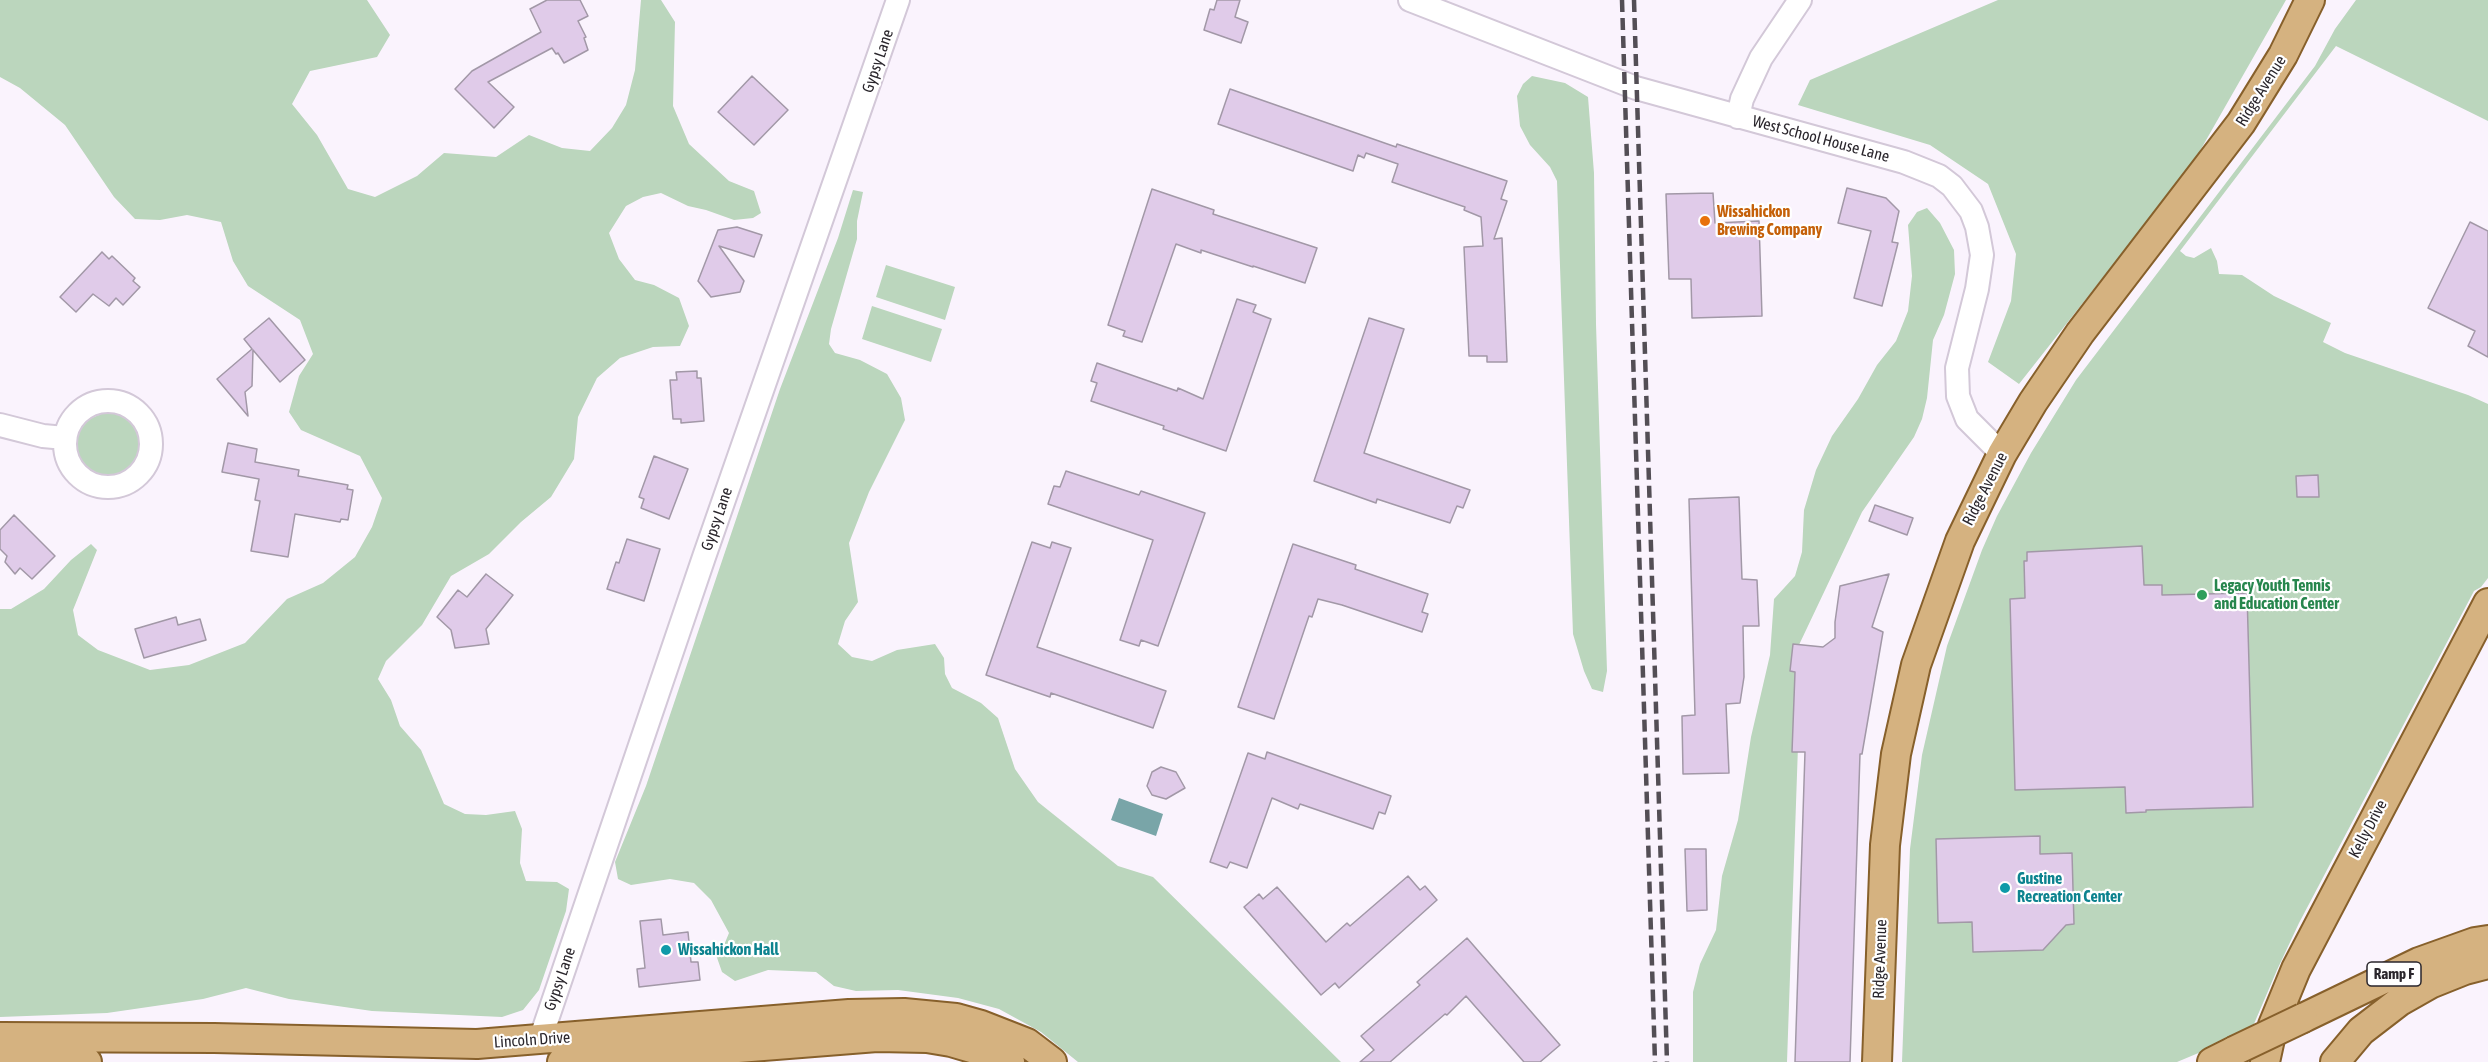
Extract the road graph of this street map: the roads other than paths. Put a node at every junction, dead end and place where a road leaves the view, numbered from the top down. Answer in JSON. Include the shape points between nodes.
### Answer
{"nodes":[{"id":1,"x":898,"y":0,"type":"edge"},
{"id":2,"x":1410,"y":0,"type":"edge"},
{"id":3,"x":1800,"y":0,"type":"edge"},
{"id":4,"x":2310,"y":0,"type":"edge"},
{"id":5,"x":1738,"y":117,"type":"junction"},
{"id":6,"x":0,"y":425,"type":"edge"},
{"id":7,"x":65,"y":438,"type":"dead end"},
{"id":8,"x":2002,"y":454,"type":"junction"},
{"id":9,"x":2488,"y":603,"type":"edge"},
{"id":10,"x":2488,"y":940,"type":"edge"},
{"id":11,"x":2488,"y":964,"type":"edge"},
{"id":12,"x":2273,"y":1025,"type":"junction"},
{"id":13,"x":0,"y":1037,"type":"edge"},
{"id":14,"x":540,"y":1040,"type":"junction"},
{"id":15,"x":2232,"y":1058,"type":"edge"},
{"id":16,"x":0,"y":1061,"type":"edge"},
{"id":17,"x":87,"y":1062,"type":"edge"},
{"id":18,"x":562,"y":1062,"type":"edge"},
{"id":19,"x":1010,"y":1062,"type":"edge"},
{"id":20,"x":1052,"y":1062,"type":"edge"},
{"id":21,"x":1877,"y":1062,"type":"edge"},
{"id":22,"x":2265,"y":1062,"type":"edge"},
{"id":23,"x":2335,"y":1062,"type":"edge"}],
"edges":[{"from":1,"to":14,"type":"street","name":"Gypsy Lane"},
{"from":2,"to":5,"type":"street","name":"West School House Lane","via":[[1636,88]]},
{"from":3,"to":5,"type":"street","via":[[1749,80]]},
{"from":4,"to":8,"type":"main road","name":"Ridge Avenue","via":[[2241,123],[2080,333]]},
{"from":5,"to":8,"type":"street","name":"West School House Lane","via":[[1923,167],[1945,181],[1962,199],[1977,227],[1982,255],[1957,368],[1958,396],[1967,419]]},
{"from":6,"to":7,"type":"street"},
{"from":8,"to":21,"type":"main road","name":"Ridge Avenue","via":[[1944,581],[1905,709],[1885,844]]},
{"from":9,"to":12,"type":"main road","name":"Kelly Drive","via":[[2323,914]]},
{"from":10,"to":15,"type":"main road","number":"Ramp F","bridge":true,"via":[[2420,962],[2303,1018]]},
{"from":11,"to":23,"type":"main road","via":[[2430,984],[2400,1001],[2361,1031]]},
{"from":12,"to":15,"type":"main road"},
{"from":12,"to":22,"type":"main road","name":"Kelly Drive"},
{"from":13,"to":14,"type":"main road","name":"Lincoln Drive","via":[[434,1044]]},
{"from":14,"to":20,"type":"main road","name":"Lincoln Drive","via":[[849,1014],[904,1013],[956,1018],[981,1025],[1027,1043]]},
{"from":16,"to":17,"type":"main road"},
{"from":18,"to":19,"type":"main road","name":"Lincoln Drive","via":[[877,1037],[951,1042]]}]}
